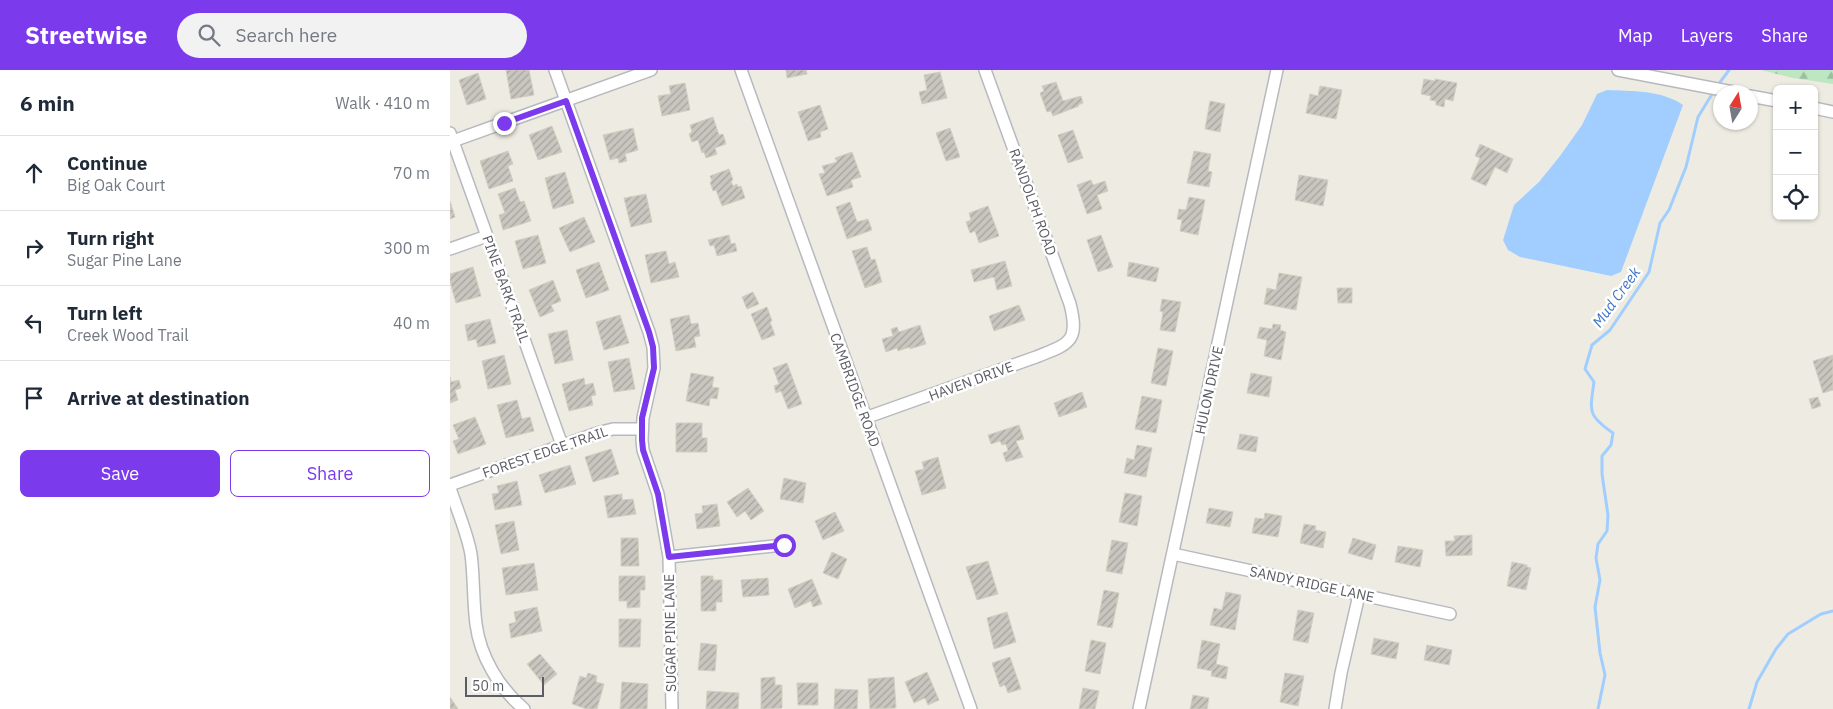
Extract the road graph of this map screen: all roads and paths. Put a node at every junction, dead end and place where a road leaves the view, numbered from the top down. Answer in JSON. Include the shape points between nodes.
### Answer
{"nodes":[{"id":1,"x":555,"y":70,"type":"edge"},
{"id":2,"x":651,"y":70,"type":"edge"},
{"id":3,"x":741,"y":70,"type":"edge"},
{"id":4,"x":985,"y":70,"type":"edge"},
{"id":5,"x":1277,"y":70,"type":"edge"},
{"id":6,"x":1618,"y":70,"type":"edge"},
{"id":7,"x":1713,"y":88,"type":"edge"},
{"id":8,"x":1758,"y":97,"type":"edge"},
{"id":9,"x":1773,"y":100,"type":"edge"},
{"id":10,"x":566,"y":101,"type":"junction"},
{"id":11,"x":1818,"y":109,"type":"edge"},
{"id":12,"x":1833,"y":112,"type":"edge"},
{"id":13,"x":451,"y":137,"type":"edge"},
{"id":14,"x":487,"y":236,"type":"junction"},
{"id":15,"x":450,"y":249,"type":"edge"},
{"id":16,"x":1072,"y":336,"type":"joint"},
{"id":17,"x":865,"y":418,"type":"junction"},
{"id":18,"x":642,"y":429,"type":"junction"},
{"id":19,"x":562,"y":445,"type":"junction"},
{"id":20,"x":450,"y":486,"type":"edge"},
{"id":21,"x":784,"y":545,"type":"dead end"},
{"id":22,"x":1173,"y":554,"type":"junction"},
{"id":23,"x":669,"y":557,"type":"junction"},
{"id":24,"x":1359,"y":594,"type":"junction"},
{"id":25,"x":1450,"y":614,"type":"dead end"},
{"id":26,"x":524,"y":709,"type":"edge"},
{"id":27,"x":672,"y":709,"type":"edge"},
{"id":28,"x":971,"y":709,"type":"edge"},
{"id":29,"x":1139,"y":709,"type":"edge"},
{"id":30,"x":1335,"y":709,"type":"edge"}],
"edges":[{"from":1,"to":10,"type":"street","name":"SUGAR PINE LANE"},
{"from":2,"to":10,"type":"street"},
{"from":3,"to":17,"type":"street","name":"CAMBRIDGE ROAD"},
{"from":4,"to":16,"type":"street","name":"RANDOLPH ROAD","via":[[1070,304],[1074,322]]},
{"from":5,"to":22,"type":"street","name":"HULON DRIVE"},
{"from":6,"to":7,"type":"street"},
{"from":8,"to":9,"type":"street"},
{"from":10,"to":13,"type":"street"},
{"from":10,"to":18,"type":"street","name":"SUGAR PINE LANE","via":[[653,347],[654,368]]},
{"from":11,"to":12,"type":"street"},
{"from":13,"to":14,"type":"street","name":"PINE BARK TRAIL"},
{"from":14,"to":15,"type":"street"},
{"from":14,"to":19,"type":"street","name":"PINE BARK TRAIL"},
{"from":16,"to":17,"type":"street","name":"HAVEN DRIVE","via":[[1062,347]]},
{"from":17,"to":28,"type":"street","name":"CAMBRIDGE ROAD"},
{"from":18,"to":19,"type":"street","name":"FOREST EDGE TRAIL","via":[[613,429]]},
{"from":18,"to":23,"type":"street","name":"SUGAR PINE LANE","via":[[643,450],[658,494]]},
{"from":19,"to":20,"type":"street","name":"FOREST EDGE TRAIL"},
{"from":20,"to":26,"type":"street","via":[[471,553],[480,641],[493,672]]},
{"from":21,"to":23,"type":"street"},
{"from":22,"to":24,"type":"street","name":"SANDY RIDGE LANE"},
{"from":22,"to":29,"type":"street","name":"HULON DRIVE"},
{"from":23,"to":27,"type":"street","name":"SUGAR PINE LANE"},
{"from":24,"to":25,"type":"street","name":"SANDY RIDGE LANE"},
{"from":24,"to":30,"type":"street"}]}
